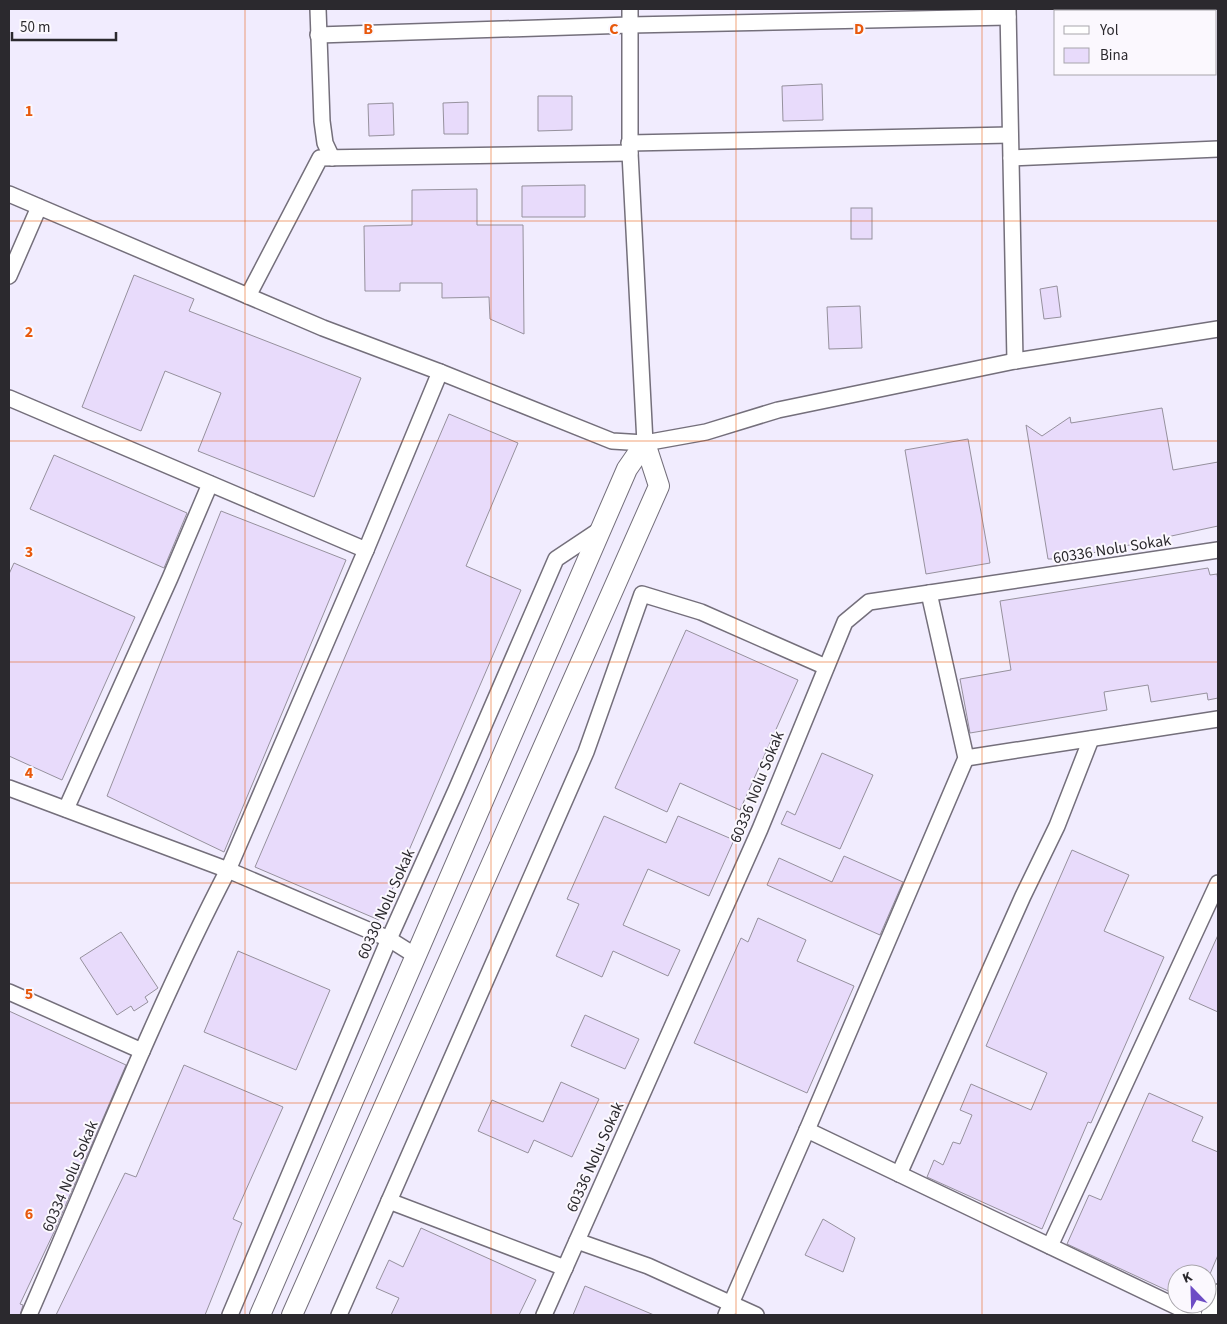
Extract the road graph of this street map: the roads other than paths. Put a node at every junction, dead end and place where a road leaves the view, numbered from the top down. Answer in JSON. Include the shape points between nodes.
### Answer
{"nodes":[{"id":1,"x":318,"y":9,"type":"edge"},
{"id":2,"x":630,"y":9,"type":"edge"},
{"id":3,"x":1008,"y":13,"type":"edge"},
{"id":4,"x":630,"y":25,"type":"junction"},
{"id":5,"x":318,"y":35,"type":"junction"},
{"id":6,"x":1010,"y":135,"type":"junction"},
{"id":7,"x":629,"y":148,"type":"junction"},
{"id":8,"x":1218,"y":149,"type":"edge"},
{"id":9,"x":332,"y":158,"type":"junction"},
{"id":10,"x":1011,"y":158,"type":"junction"},
{"id":11,"x":9,"y":194,"type":"edge"},
{"id":12,"x":39,"y":207,"type":"junction"},
{"id":13,"x":9,"y":276,"type":"edge"},
{"id":14,"x":248,"y":296,"type":"junction"},
{"id":15,"x":1218,"y":329,"type":"edge"},
{"id":16,"x":1015,"y":361,"type":"junction"},
{"id":17,"x":440,"y":372,"type":"junction"},
{"id":18,"x":9,"y":398,"type":"edge"},
{"id":19,"x":645,"y":443,"type":"junction"},
{"id":20,"x":210,"y":484,"type":"junction"},
{"id":21,"x":601,"y":528,"type":"junction"},
{"id":22,"x":366,"y":550,"type":"junction"},
{"id":23,"x":1218,"y":550,"type":"edge"},
{"id":24,"x":929,"y":593,"type":"junction"},
{"id":25,"x":826,"y":667,"type":"junction"},
{"id":26,"x":1218,"y":719,"type":"edge"},
{"id":27,"x":1091,"y":739,"type":"junction"},
{"id":28,"x":966,"y":758,"type":"junction"},
{"id":29,"x":9,"y":788,"type":"edge"},
{"id":30,"x":66,"y":809,"type":"junction"},
{"id":31,"x":228,"y":870,"type":"junction"},
{"id":32,"x":1218,"y":883,"type":"edge"},
{"id":33,"x":389,"y":939,"type":"junction"},
{"id":34,"x":416,"y":956,"type":"junction"},
{"id":35,"x":9,"y":992,"type":"edge"},
{"id":36,"x":142,"y":1051,"type":"junction"},
{"id":37,"x":807,"y":1130,"type":"junction"},
{"id":38,"x":899,"y":1174,"type":"junction"},
{"id":39,"x":389,"y":1201,"type":"junction"},
{"id":40,"x":578,"y":1241,"type":"junction"},
{"id":41,"x":1050,"y":1246,"type":"junction"},
{"id":42,"x":565,"y":1268,"type":"junction"},
{"id":43,"x":1218,"y":1292,"type":"edge"},
{"id":44,"x":729,"y":1309,"type":"edge"},
{"id":45,"x":29,"y":1315,"type":"edge"},
{"id":46,"x":230,"y":1315,"type":"edge"},
{"id":47,"x":260,"y":1315,"type":"edge"},
{"id":48,"x":292,"y":1315,"type":"edge"},
{"id":49,"x":339,"y":1315,"type":"edge"},
{"id":50,"x":544,"y":1315,"type":"edge"},
{"id":51,"x":756,"y":1315,"type":"edge"},
{"id":52,"x":1194,"y":1315,"type":"edge"},
{"id":53,"x":1209,"y":1315,"type":"edge"}],
"edges":[{"from":1,"to":5,"type":"street"},
{"from":2,"to":4,"type":"street"},
{"from":3,"to":4,"type":"street"},
{"from":3,"to":6,"type":"street"},
{"from":4,"to":5,"type":"street"},
{"from":4,"to":7,"type":"street"},
{"from":5,"to":9,"type":"street","via":[[322,121],[325,143]]},
{"from":6,"to":7,"type":"street"},
{"from":6,"to":10,"type":"street"},
{"from":7,"to":9,"type":"street"},
{"from":7,"to":19,"type":"street"},
{"from":8,"to":10,"type":"street"},
{"from":9,"to":14,"type":"street","via":[[320,158]]},
{"from":10,"to":16,"type":"street"},
{"from":11,"to":12,"type":"street"},
{"from":12,"to":13,"type":"street"},
{"from":12,"to":14,"type":"street"},
{"from":14,"to":17,"type":"street"},
{"from":15,"to":16,"type":"street"},
{"from":16,"to":19,"type":"street","via":[[778,410],[706,432]]},
{"from":17,"to":19,"type":"street","via":[[612,441]]},
{"from":17,"to":22,"type":"street","name":"60334 Nolu Sokak"},
{"from":18,"to":20,"type":"street"},
{"from":19,"to":21,"type":"street","via":[[627,469]]},
{"from":19,"to":48,"type":"street","via":[[659,486]]},
{"from":20,"to":22,"type":"street"},
{"from":20,"to":30,"type":"street"},
{"from":21,"to":33,"type":"street","name":"60330 Nolu Sokak","via":[[556,559]]},
{"from":21,"to":34,"type":"street"},
{"from":22,"to":31,"type":"street","name":"60334 Nolu Sokak"},
{"from":23,"to":24,"type":"street","name":"60336 Nolu Sokak"},
{"from":24,"to":25,"type":"street","name":"60336 Nolu Sokak","via":[[869,602],[844,622]]},
{"from":24,"to":28,"type":"street"},
{"from":25,"to":39,"type":"street","via":[[701,612],[642,594],[586,752]]},
{"from":25,"to":40,"type":"street","name":"60336 Nolu Sokak","via":[[760,829]]},
{"from":26,"to":27,"type":"street"},
{"from":27,"to":28,"type":"street"},
{"from":27,"to":38,"type":"street","via":[[1057,826]]},
{"from":28,"to":37,"type":"street"},
{"from":29,"to":30,"type":"street"},
{"from":30,"to":31,"type":"street"},
{"from":31,"to":33,"type":"street"},
{"from":31,"to":36,"type":"street","name":"60334 Nolu Sokak"},
{"from":32,"to":41,"type":"street"},
{"from":33,"to":34,"type":"street"},
{"from":33,"to":46,"type":"street","name":"60330 Nolu Sokak"},
{"from":34,"to":47,"type":"street"},
{"from":35,"to":36,"type":"street"},
{"from":36,"to":45,"type":"street","name":"60334 Nolu Sokak"},
{"from":37,"to":38,"type":"street"},
{"from":37,"to":44,"type":"street"},
{"from":38,"to":41,"type":"street"},
{"from":39,"to":42,"type":"street"},
{"from":39,"to":49,"type":"street"},
{"from":40,"to":42,"type":"street","name":"60336 Nolu Sokak"},
{"from":40,"to":44,"type":"street","via":[[648,1266]]},
{"from":41,"to":52,"type":"street"},
{"from":42,"to":50,"type":"street","name":"60336 Nolu Sokak"},
{"from":43,"to":53,"type":"street"},
{"from":44,"to":51,"type":"street"}]}
